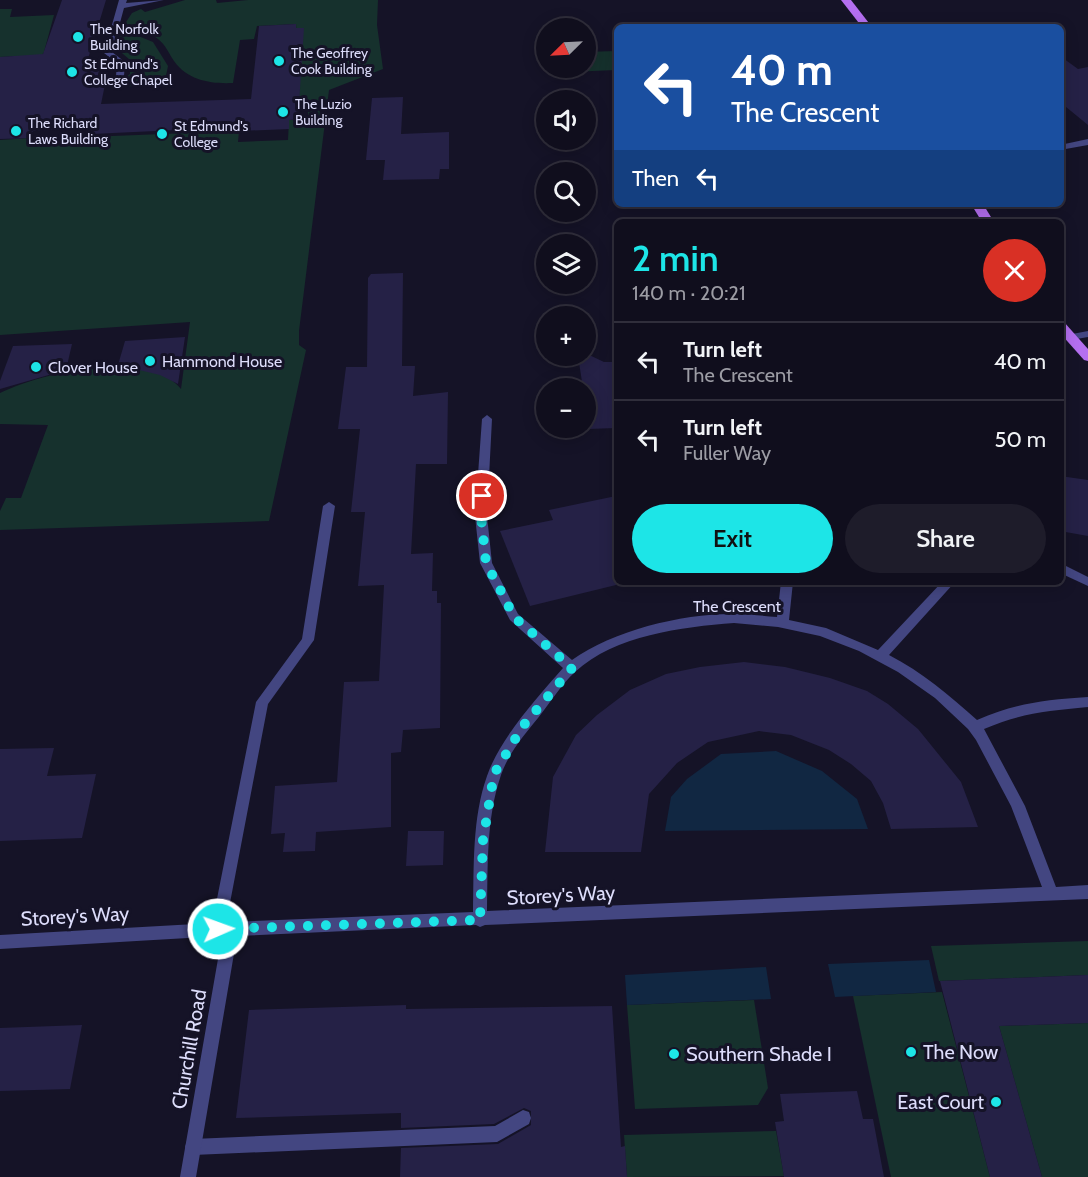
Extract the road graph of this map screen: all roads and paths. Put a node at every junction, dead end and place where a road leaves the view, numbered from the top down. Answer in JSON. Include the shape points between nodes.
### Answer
{"nodes":[{"id":1,"x":160,"y":0,"type":"edge"},
{"id":2,"x":846,"y":0,"type":"edge"},
{"id":3,"x":122,"y":3,"type":"edge"},
{"id":4,"x":865,"y":24,"type":"edge"},
{"id":5,"x":120,"y":76,"type":"dead end"},
{"id":6,"x":1088,"y":142,"type":"edge"},
{"id":7,"x":1064,"y":146,"type":"edge"},
{"id":8,"x":1064,"y":329,"type":"edge"},
{"id":9,"x":1088,"y":334,"type":"edge"},
{"id":10,"x":1071,"y":337,"type":"junction"},
{"id":11,"x":1088,"y":357,"type":"edge"},
{"id":12,"x":487,"y":419,"type":"dead end"},
{"id":13,"x":329,"y":506,"type":"dead end"},
{"id":14,"x":1064,"y":569,"type":"edge"},
{"id":15,"x":1088,"y":582,"type":"edge"},
{"id":16,"x":787,"y":585,"type":"edge"},
{"id":17,"x":946,"y":585,"type":"edge"},
{"id":18,"x":783,"y":622,"type":"junction"},
{"id":19,"x":882,"y":654,"type":"junction"},
{"id":20,"x":572,"y":668,"type":"junction"},
{"id":21,"x":1088,"y":702,"type":"edge"},
{"id":22,"x":975,"y":727,"type":"junction"},
{"id":23,"x":1088,"y":892,"type":"edge"},
{"id":24,"x":1051,"y":893,"type":"junction"},
{"id":25,"x":480,"y":920,"type":"junction"},
{"id":26,"x":224,"y":929,"type":"junction"},
{"id":27,"x":0,"y":942,"type":"edge"},
{"id":28,"x":524,"y":1118,"type":"dead end"},
{"id":29,"x":194,"y":1147,"type":"junction"},
{"id":30,"x":188,"y":1177,"type":"edge"}],
"edges":[{"from":1,"to":3,"type":"street"},
{"from":2,"to":4,"type":"main road"},
{"from":3,"to":5,"type":"street","via":[[108,53],[121,62]]},
{"from":6,"to":7,"type":"street"},
{"from":8,"to":10,"type":"main road"},
{"from":9,"to":10,"type":"street"},
{"from":10,"to":11,"type":"main road"},
{"from":12,"to":20,"type":"street","via":[[481,516],[486,563],[514,617]]},
{"from":13,"to":26,"type":"street","name":"Churchill Road","via":[[308,640],[262,702]]},
{"from":14,"to":15,"type":"street"},
{"from":16,"to":18,"type":"street"},
{"from":17,"to":19,"type":"street"},
{"from":18,"to":19,"type":"street","name":"The Crescent","via":[[828,632]]},
{"from":18,"to":20,"type":"street","name":"The Crescent","via":[[717,619],[675,623],[621,640]]},
{"from":19,"to":22,"type":"street","name":"The Crescent","via":[[943,698]]},
{"from":20,"to":25,"type":"street","name":"The Crescent","via":[[523,726],[494,774],[483,840]]},
{"from":21,"to":22,"type":"street","via":[[1007,713]]},
{"from":22,"to":24,"type":"street","name":"The Crescent","via":[[1014,792]]},
{"from":23,"to":24,"type":"street","name":"Storey's Way"},
{"from":24,"to":25,"type":"street","name":"Storey's Way"},
{"from":25,"to":26,"type":"street","name":"Storey's Way"},
{"from":26,"to":27,"type":"street","name":"Storey's Way"},
{"from":26,"to":29,"type":"street","name":"Churchill Road"},
{"from":28,"to":29,"type":"street","via":[[498,1134]]},
{"from":29,"to":30,"type":"street","name":"Churchill Road"}]}
